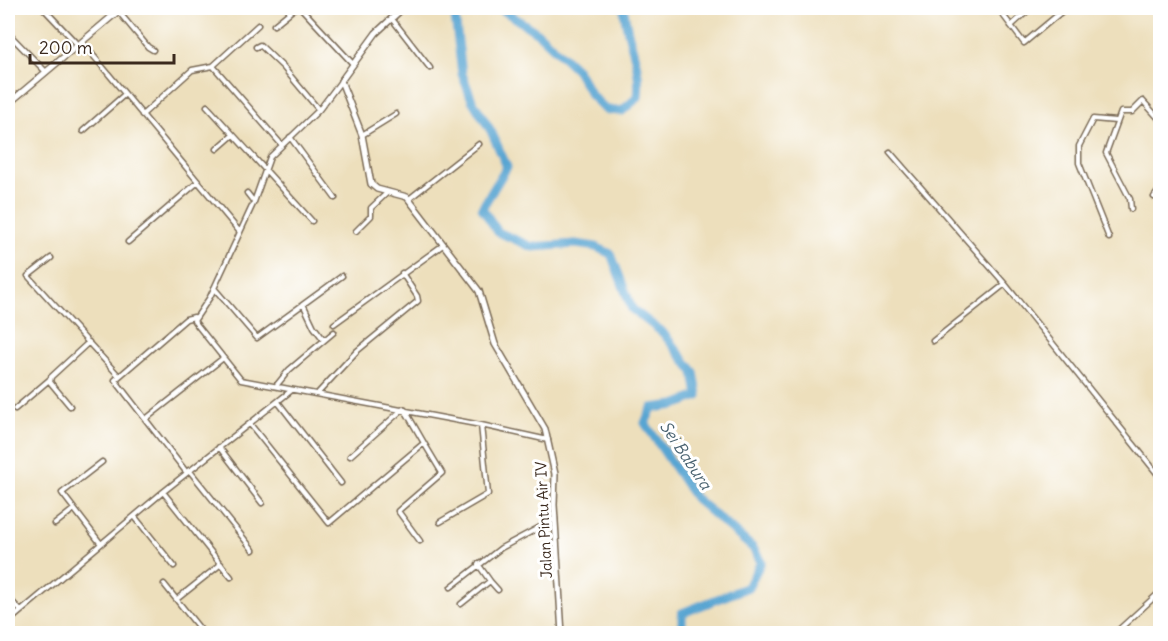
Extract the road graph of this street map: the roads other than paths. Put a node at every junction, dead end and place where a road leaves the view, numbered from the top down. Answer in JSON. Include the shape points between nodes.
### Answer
{"nodes":[{"id":1,"x":43,"y":8,"type":"edge"},
{"id":2,"x":295,"y":8,"type":"edge"},
{"id":3,"x":301,"y":8,"type":"edge"},
{"id":4,"x":403,"y":8,"type":"edge"},
{"id":5,"x":1000,"y":8,"type":"edge"},
{"id":6,"x":1031,"y":8,"type":"edge"},
{"id":7,"x":1066,"y":8,"type":"edge"},
{"id":8,"x":120,"y":9,"type":"edge"},
{"id":9,"x":1060,"y":10,"type":"edge"},
{"id":10,"x":391,"y":18,"type":"junction"},
{"id":11,"x":258,"y":25,"type":"dead end"},
{"id":12,"x":274,"y":25,"type":"dead end"},
{"id":13,"x":1011,"y":26,"type":"junction"},
{"id":14,"x":8,"y":33,"type":"edge"},
{"id":15,"x":80,"y":44,"type":"junction"},
{"id":16,"x":256,"y":47,"type":"dead end"},
{"id":17,"x":153,"y":50,"type":"dead end"},
{"id":18,"x":353,"y":64,"type":"junction"},
{"id":19,"x":213,"y":66,"type":"junction"},
{"id":20,"x":430,"y":68,"type":"dead end"},
{"id":21,"x":46,"y":72,"type":"junction"},
{"id":22,"x":340,"y":81,"type":"junction"},
{"id":23,"x":124,"y":95,"type":"junction"},
{"id":24,"x":8,"y":104,"type":"edge"},
{"id":25,"x":207,"y":106,"type":"dead end"},
{"id":26,"x":320,"y":110,"type":"junction"},
{"id":27,"x":396,"y":114,"type":"dead end"},
{"id":28,"x":141,"y":115,"type":"junction"},
{"id":29,"x":1161,"y":120,"type":"edge"},
{"id":30,"x":1116,"y":121,"type":"junction"},
{"id":31,"x":83,"y":131,"type":"dead end"},
{"id":32,"x":233,"y":135,"type":"junction"},
{"id":33,"x":362,"y":135,"type":"junction"},
{"id":34,"x":290,"y":137,"type":"junction"},
{"id":35,"x":281,"y":144,"type":"junction"},
{"id":36,"x":479,"y":144,"type":"dead end"},
{"id":37,"x":217,"y":149,"type":"dead end"},
{"id":38,"x":890,"y":152,"type":"dead end"},
{"id":39,"x":266,"y":171,"type":"junction"},
{"id":40,"x":198,"y":182,"type":"junction"},
{"id":41,"x":1161,"y":189,"type":"edge"},
{"id":42,"x":389,"y":191,"type":"junction"},
{"id":43,"x":247,"y":193,"type":"dead end"},
{"id":44,"x":1154,"y":197,"type":"dead end"},
{"id":45,"x":335,"y":198,"type":"dead end"},
{"id":46,"x":408,"y":200,"type":"junction"},
{"id":47,"x":254,"y":202,"type":"junction"},
{"id":48,"x":1131,"y":209,"type":"dead end"},
{"id":49,"x":312,"y":221,"type":"dead end"},
{"id":50,"x":239,"y":231,"type":"junction"},
{"id":51,"x":356,"y":231,"type":"dead end"},
{"id":52,"x":1110,"y":238,"type":"dead end"},
{"id":53,"x":128,"y":242,"type":"dead end"},
{"id":54,"x":443,"y":245,"type":"junction"},
{"id":55,"x":51,"y":258,"type":"dead end"},
{"id":56,"x":402,"y":273,"type":"junction"},
{"id":57,"x":342,"y":276,"type":"dead end"},
{"id":58,"x":1005,"y":284,"type":"junction"},
{"id":59,"x":214,"y":288,"type":"junction"},
{"id":60,"x":304,"y":306,"type":"junction"},
{"id":61,"x":194,"y":318,"type":"junction"},
{"id":62,"x":334,"y":324,"type":"dead end"},
{"id":63,"x":334,"y":332,"type":"dead end"},
{"id":64,"x":324,"y":340,"type":"junction"},
{"id":65,"x":933,"y":341,"type":"dead end"},
{"id":66,"x":89,"y":342,"type":"junction"},
{"id":67,"x":222,"y":359,"type":"junction"},
{"id":68,"x":118,"y":376,"type":"junction"},
{"id":69,"x":50,"y":380,"type":"junction"},
{"id":70,"x":275,"y":386,"type":"junction"},
{"id":71,"x":293,"y":389,"type":"junction"},
{"id":72,"x":318,"y":394,"type":"junction"},
{"id":73,"x":278,"y":402,"type":"junction"},
{"id":74,"x":70,"y":406,"type":"dead end"},
{"id":75,"x":15,"y":409,"type":"dead end"},
{"id":76,"x":404,"y":410,"type":"junction"},
{"id":77,"x":147,"y":418,"type":"junction"},
{"id":78,"x":250,"y":424,"type":"junction"},
{"id":79,"x":481,"y":425,"type":"junction"},
{"id":80,"x":549,"y":440,"type":"junction"},
{"id":81,"x":424,"y":443,"type":"junction"},
{"id":82,"x":219,"y":447,"type":"junction"},
{"id":83,"x":351,"y":456,"type":"dead end"},
{"id":84,"x":102,"y":462,"type":"dead end"},
{"id":85,"x":188,"y":472,"type":"junction"},
{"id":86,"x":1161,"y":477,"type":"edge"},
{"id":87,"x":341,"y":483,"type":"dead end"},
{"id":88,"x":163,"y":492,"type":"junction"},
{"id":89,"x":262,"y":503,"type":"dead end"},
{"id":90,"x":74,"y":509,"type":"junction"},
{"id":91,"x":135,"y":517,"type":"junction"},
{"id":92,"x":555,"y":519,"type":"junction"},
{"id":93,"x":440,"y":522,"type":"dead end"},
{"id":94,"x":55,"y":524,"type":"dead end"},
{"id":95,"x":420,"y":541,"type":"dead end"},
{"id":96,"x":101,"y":544,"type":"junction"},
{"id":97,"x":253,"y":550,"type":"dead end"},
{"id":98,"x":221,"y":564,"type":"junction"},
{"id":99,"x":478,"y":564,"type":"junction"},
{"id":100,"x":174,"y":566,"type":"dead end"},
{"id":101,"x":231,"y":577,"type":"dead end"},
{"id":102,"x":489,"y":581,"type":"junction"},
{"id":103,"x":164,"y":584,"type":"dead end"},
{"id":104,"x":451,"y":587,"type":"dead end"},
{"id":105,"x":498,"y":590,"type":"dead end"},
{"id":106,"x":1161,"y":592,"type":"edge"},
{"id":107,"x":8,"y":597,"type":"edge"},
{"id":108,"x":177,"y":600,"type":"junction"},
{"id":109,"x":461,"y":604,"type":"dead end"},
{"id":110,"x":20,"y":610,"type":"junction"},
{"id":111,"x":8,"y":622,"type":"edge"},
{"id":112,"x":204,"y":633,"type":"edge"},
{"id":113,"x":562,"y":633,"type":"edge"},
{"id":114,"x":1114,"y":633,"type":"edge"}],
"edges":[{"from":1,"to":15,"type":"street"},
{"from":2,"to":12,"type":"street"},
{"from":3,"to":18,"type":"street"},
{"from":4,"to":10,"type":"main road"},
{"from":5,"to":13,"type":"street"},
{"from":6,"to":13,"type":"street"},
{"from":7,"to":9,"type":"street"},
{"from":8,"to":15,"type":"main road"},
{"from":8,"to":17,"type":"street"},
{"from":9,"to":13,"type":"street","via":[[1025,42]]},
{"from":10,"to":18,"type":"main road"},
{"from":10,"to":20,"type":"street"},
{"from":11,"to":19,"type":"street"},
{"from":14,"to":21,"type":"street"},
{"from":15,"to":21,"type":"main road"},
{"from":15,"to":23,"type":"street"},
{"from":16,"to":26,"type":"street","via":[[260,45],[279,63]]},
{"from":18,"to":22,"type":"main road"},
{"from":19,"to":28,"type":"street","via":[[192,70]]},
{"from":19,"to":35,"type":"street"},
{"from":21,"to":24,"type":"main road"},
{"from":22,"to":26,"type":"street"},
{"from":22,"to":33,"type":"main road","name":"Jalan Pintu Air IV"},
{"from":23,"to":28,"type":"street"},
{"from":23,"to":31,"type":"street"},
{"from":25,"to":32,"type":"street"},
{"from":26,"to":34,"type":"street"},
{"from":27,"to":33,"type":"street"},
{"from":28,"to":40,"type":"street"},
{"from":29,"to":30,"type":"street","via":[[1143,101],[1132,112],[1121,112]]},
{"from":30,"to":48,"type":"street","via":[[1106,153],[1130,199]]},
{"from":30,"to":52,"type":"street","via":[[1093,119],[1079,146],[1079,163]]},
{"from":32,"to":37,"type":"street"},
{"from":32,"to":39,"type":"street"},
{"from":33,"to":42,"type":"main road","name":"Jalan Pintu Air IV","via":[[371,184]]},
{"from":34,"to":35,"type":"street"},
{"from":34,"to":45,"type":"street"},
{"from":35,"to":39,"type":"street","via":[[270,157]]},
{"from":36,"to":46,"type":"street"},
{"from":38,"to":58,"type":"street"},
{"from":39,"to":47,"type":"street"},
{"from":39,"to":49,"type":"street"},
{"from":40,"to":50,"type":"street"},
{"from":40,"to":53,"type":"street"},
{"from":41,"to":44,"type":"street"},
{"from":42,"to":46,"type":"main road","name":"Jalan Pintu Air IV"},
{"from":42,"to":51,"type":"street","via":[[371,208],[371,216]]},
{"from":43,"to":47,"type":"street"},
{"from":46,"to":54,"type":"main road","name":"Jalan Pintu Air IV"},
{"from":47,"to":50,"type":"street"},
{"from":50,"to":59,"type":"street"},
{"from":54,"to":56,"type":"street"},
{"from":54,"to":80,"type":"main road","name":"Jalan Pintu Air IV","via":[[480,294],[495,345]]},
{"from":55,"to":66,"type":"street","via":[[27,276]]},
{"from":56,"to":62,"type":"street"},
{"from":56,"to":72,"type":"street","via":[[418,301],[357,351]]},
{"from":57,"to":60,"type":"street"},
{"from":58,"to":65,"type":"street"},
{"from":58,"to":86,"type":"street"},
{"from":59,"to":60,"type":"street","via":[[257,338]]},
{"from":59,"to":61,"type":"street"},
{"from":60,"to":64,"type":"street"},
{"from":61,"to":67,"type":"street"},
{"from":61,"to":68,"type":"street","via":[[186,319]]},
{"from":63,"to":64,"type":"street"},
{"from":64,"to":70,"type":"street"},
{"from":66,"to":68,"type":"street"},
{"from":66,"to":69,"type":"street"},
{"from":67,"to":70,"type":"street","via":[[241,380]]},
{"from":67,"to":77,"type":"street"},
{"from":68,"to":77,"type":"street","via":[[116,383]]},
{"from":69,"to":74,"type":"street"},
{"from":69,"to":75,"type":"street"},
{"from":70,"to":71,"type":"street"},
{"from":71,"to":72,"type":"street"},
{"from":71,"to":73,"type":"street"},
{"from":72,"to":76,"type":"street"},
{"from":73,"to":78,"type":"street"},
{"from":73,"to":87,"type":"street"},
{"from":76,"to":79,"type":"street"},
{"from":76,"to":81,"type":"street"},
{"from":76,"to":83,"type":"street"},
{"from":77,"to":85,"type":"street"},
{"from":78,"to":81,"type":"street","via":[[329,523]]},
{"from":78,"to":82,"type":"street"},
{"from":79,"to":80,"type":"street"},
{"from":79,"to":93,"type":"street","via":[[487,495]]},
{"from":80,"to":92,"type":"main road","name":"Jalan Pintu Air IV","via":[[555,474]]},
{"from":81,"to":95,"type":"street","via":[[442,473],[398,511]]},
{"from":82,"to":85,"type":"street"},
{"from":82,"to":89,"type":"street"},
{"from":84,"to":90,"type":"street","via":[[63,492]]},
{"from":85,"to":88,"type":"street"},
{"from":85,"to":97,"type":"street"},
{"from":88,"to":91,"type":"street"},
{"from":88,"to":98,"type":"street"},
{"from":90,"to":94,"type":"street"},
{"from":90,"to":96,"type":"street"},
{"from":91,"to":96,"type":"street"},
{"from":91,"to":100,"type":"street"},
{"from":92,"to":99,"type":"street"},
{"from":92,"to":113,"type":"main road","name":"Jalan Pintu Air IV"},
{"from":96,"to":110,"type":"street"},
{"from":98,"to":101,"type":"street"},
{"from":98,"to":108,"type":"street"},
{"from":99,"to":102,"type":"street"},
{"from":99,"to":104,"type":"street"},
{"from":102,"to":105,"type":"street"},
{"from":102,"to":109,"type":"street"},
{"from":103,"to":108,"type":"street"},
{"from":106,"to":114,"type":"street"},
{"from":107,"to":110,"type":"street"},
{"from":108,"to":112,"type":"street"},
{"from":110,"to":111,"type":"street"}]}
